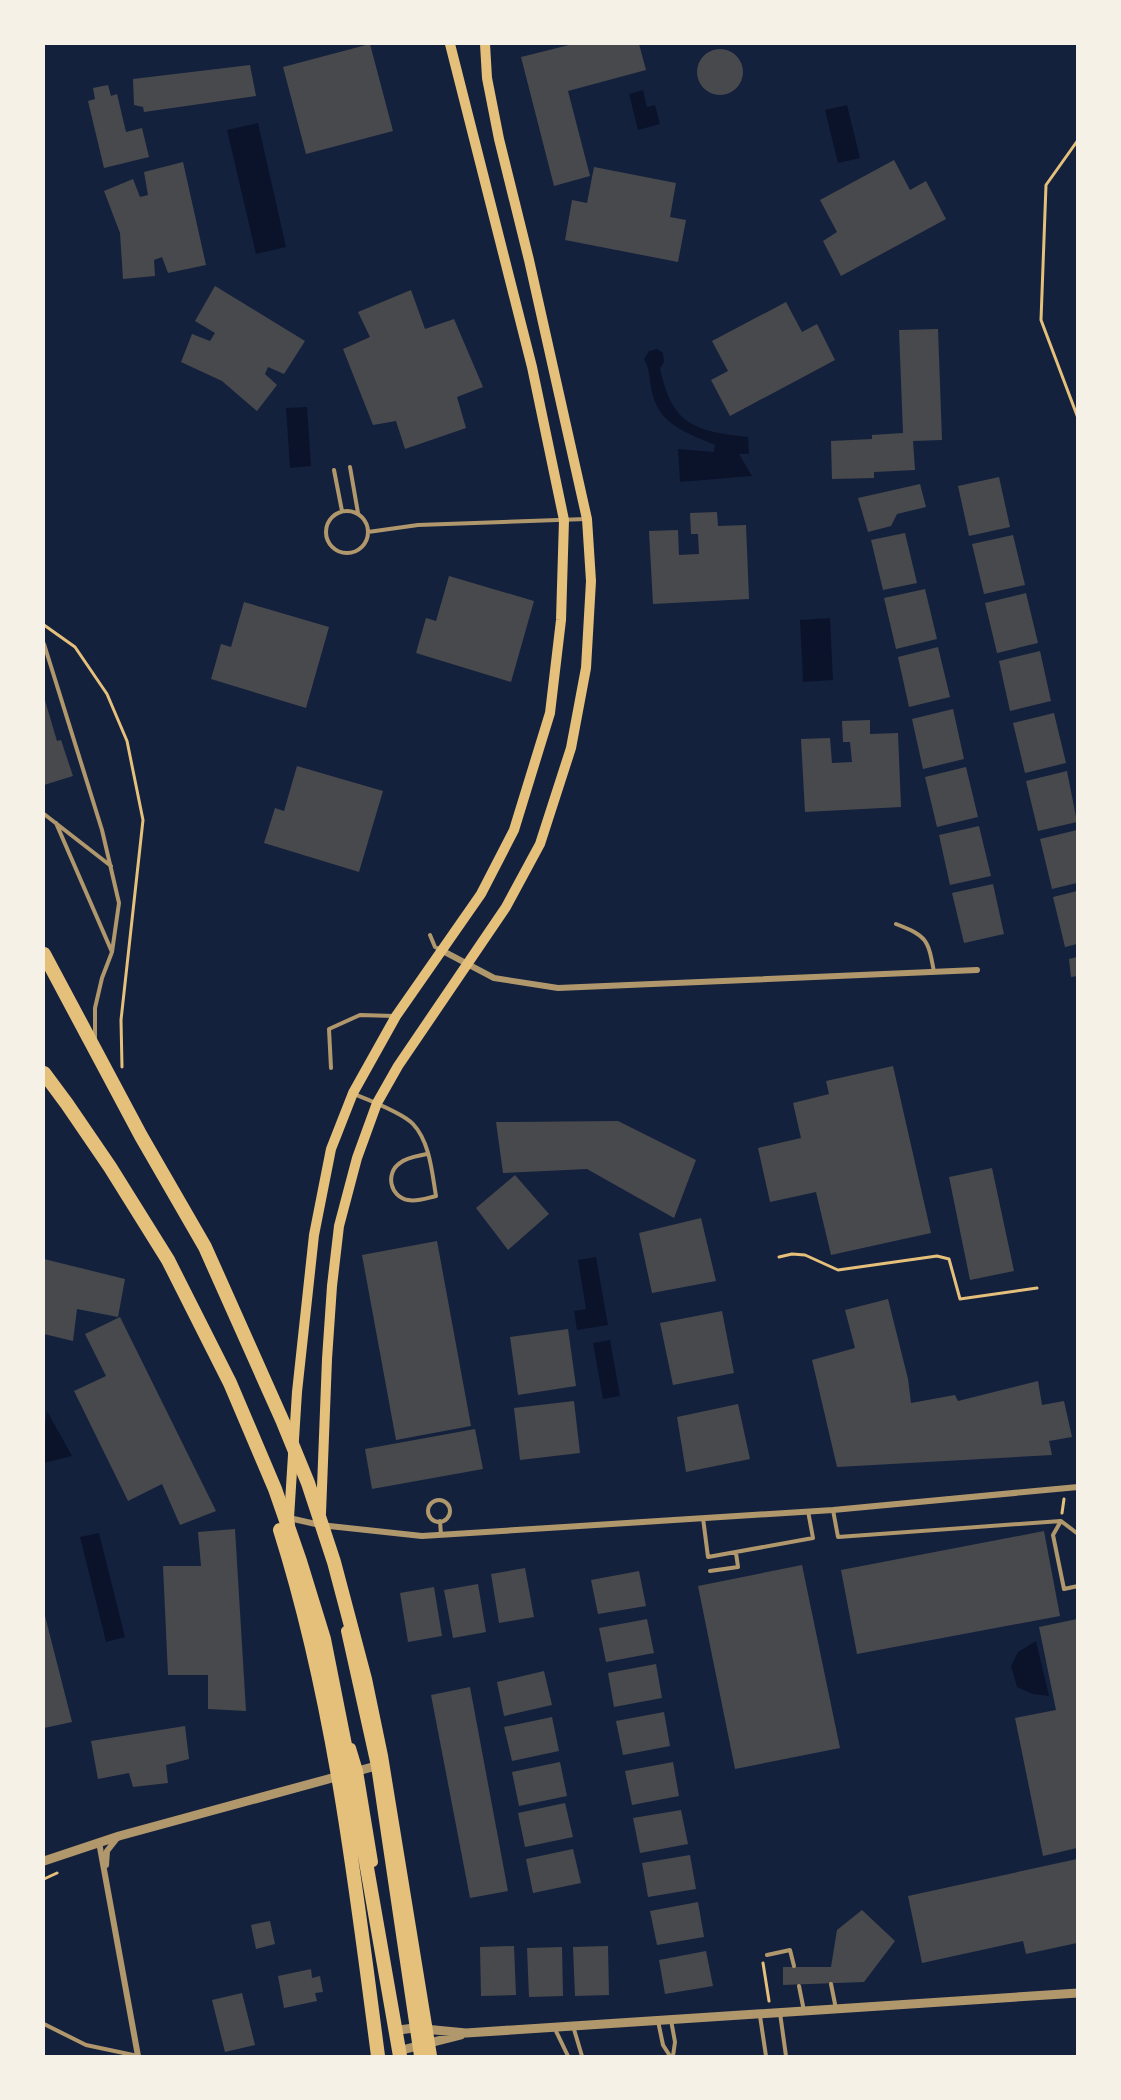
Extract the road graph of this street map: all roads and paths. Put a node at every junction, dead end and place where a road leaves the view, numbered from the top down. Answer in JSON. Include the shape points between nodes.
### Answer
{"nodes":[{"id":1,"x":450,"y":44,"type":"edge"},
{"id":2,"x":485,"y":44,"type":"edge"},
{"id":3,"x":1077,"y":140,"type":"edge"},
{"id":4,"x":1077,"y":418,"type":"edge"},
{"id":5,"x":350,"y":467,"type":"dead end"},
{"id":6,"x":334,"y":471,"type":"dead end"},
{"id":7,"x":342,"y":511,"type":"junction"},
{"id":8,"x":358,"y":513,"type":"junction"},
{"id":9,"x":587,"y":519,"type":"junction"},
{"id":10,"x":564,"y":520,"type":"junction"},
{"id":11,"x":368,"y":532,"type":"junction"},
{"id":12,"x":44,"y":644,"type":"edge"},
{"id":13,"x":44,"y":814,"type":"edge"},
{"id":14,"x":56,"y":823,"type":"junction"},
{"id":15,"x":112,"y":866,"type":"junction"},
{"id":16,"x":896,"y":924,"type":"dead end"},
{"id":17,"x":430,"y":935,"type":"dead end"},
{"id":18,"x":441,"y":950,"type":"junction"},
{"id":19,"x":112,"y":952,"type":"junction"},
{"id":20,"x":44,"y":954,"type":"edge"},
{"id":21,"x":467,"y":965,"type":"junction"},
{"id":22,"x":977,"y":970,"type":"dead end"},
{"id":23,"x":934,"y":972,"type":"junction"},
{"id":24,"x":396,"y":1016,"type":"junction"},
{"id":25,"x":95,"y":1048,"type":"junction"},
{"id":26,"x":331,"y":1068,"type":"dead end"},
{"id":27,"x":44,"y":1073,"type":"edge"},
{"id":28,"x":353,"y":1093,"type":"junction"},
{"id":29,"x":377,"y":1103,"type":"junction"},
{"id":30,"x":428,"y":1154,"type":"junction"},
{"id":31,"x":778,"y":1257,"type":"dead end"},
{"id":32,"x":1037,"y":1288,"type":"dead end"},
{"id":33,"x":246,"y":1419,"type":"junction"},
{"id":34,"x":1077,"y":1487,"type":"edge"},
{"id":35,"x":1063,"y":1503,"type":"dead end"},
{"id":36,"x":833,"y":1510,"type":"junction"},
{"id":37,"x":807,"y":1511,"type":"junction"},
{"id":38,"x":1063,"y":1512,"type":"dead end"},
{"id":39,"x":703,"y":1517,"type":"junction"},
{"id":40,"x":289,"y":1518,"type":"junction"},
{"id":41,"x":440,"y":1521,"type":"junction"},
{"id":42,"x":1062,"y":1521,"type":"junction"},
{"id":43,"x":320,"y":1525,"type":"junction"},
{"id":44,"x":1077,"y":1534,"type":"edge"},
{"id":45,"x":441,"y":1535,"type":"junction"},
{"id":46,"x":736,"y":1553,"type":"junction"},
{"id":47,"x":710,"y":1571,"type":"dead end"},
{"id":48,"x":1077,"y":1586,"type":"edge"},
{"id":49,"x":376,"y":1766,"type":"junction"},
{"id":50,"x":358,"y":1771,"type":"junction"},
{"id":51,"x":119,"y":1836,"type":"junction"},
{"id":52,"x":99,"y":1842,"type":"junction"},
{"id":53,"x":44,"y":1861,"type":"edge"},
{"id":54,"x":105,"y":1871,"type":"junction"},
{"id":55,"x":57,"y":1873,"type":"dead end"},
{"id":56,"x":44,"y":1879,"type":"edge"},
{"id":57,"x":767,"y":1955,"type":"dead end"},
{"id":58,"x":762,"y":1959,"type":"dead end"},
{"id":59,"x":794,"y":1966,"type":"dead end"},
{"id":60,"x":831,"y":1984,"type":"dead end"},
{"id":61,"x":799,"y":1986,"type":"dead end"},
{"id":62,"x":1077,"y":1993,"type":"edge"},
{"id":63,"x":836,"y":2009,"type":"junction"},
{"id":64,"x":804,"y":2012,"type":"junction"},
{"id":65,"x":775,"y":2013,"type":"junction"},
{"id":66,"x":760,"y":2014,"type":"junction"},
{"id":67,"x":671,"y":2019,"type":"junction"},
{"id":68,"x":658,"y":2020,"type":"junction"},
{"id":69,"x":44,"y":2024,"type":"edge"},
{"id":70,"x":573,"y":2025,"type":"junction"},
{"id":71,"x":554,"y":2027,"type":"junction"},
{"id":72,"x":414,"y":2028,"type":"junction"},
{"id":73,"x":399,"y":2030,"type":"junction"},
{"id":74,"x":466,"y":2033,"type":"junction"},
{"id":75,"x":418,"y":2052,"type":"edge"},
{"id":76,"x":402,"y":2054,"type":"edge"},
{"id":77,"x":138,"y":2056,"type":"edge"},
{"id":78,"x":378,"y":2056,"type":"edge"},
{"id":79,"x":430,"y":2056,"type":"edge"},
{"id":80,"x":568,"y":2056,"type":"edge"},
{"id":81,"x":582,"y":2056,"type":"edge"},
{"id":82,"x":672,"y":2056,"type":"edge"},
{"id":83,"x":766,"y":2056,"type":"edge"},
{"id":84,"x":786,"y":2056,"type":"edge"}],
"edges":[{"from":1,"to":10,"type":"main road","via":[[532,367]]},
{"from":2,"to":9,"type":"main road","via":[[499,139]]},
{"from":3,"to":4,"type":"path","via":[[1046,186],[1041,320]]},
{"from":5,"to":8,"type":"lane"},
{"from":6,"to":7,"type":"lane"},
{"from":7,"to":8,"type":"lane"},
{"from":7,"to":11,"type":"lane","via":[[332,516],[325,529],[333,548],[352,553],[364,545]]},
{"from":8,"to":11,"type":"lane"},
{"from":9,"to":10,"type":"lane"},
{"from":9,"to":21,"type":"main road","via":[[591,580],[586,668],[572,748],[540,843],[506,907]]},
{"from":10,"to":11,"type":"lane","via":[[418,525]]},
{"from":10,"to":18,"type":"main road","via":[[561,620],[550,712],[514,830],[481,894]]},
{"from":12,"to":15,"type":"lane"},
{"from":13,"to":14,"type":"lane"},
{"from":14,"to":15,"type":"lane"},
{"from":14,"to":19,"type":"lane"},
{"from":15,"to":19,"type":"lane","via":[[119,903]]},
{"from":16,"to":23,"type":"lane","via":[[920,933],[929,948]]},
{"from":17,"to":18,"type":"lane"},
{"from":18,"to":21,"type":"street"},
{"from":18,"to":24,"type":"main road"},
{"from":19,"to":25,"type":"lane","via":[[95,1008]]},
{"from":20,"to":25,"type":"highway"},
{"from":21,"to":23,"type":"street","via":[[494,978],[558,988]]},
{"from":21,"to":29,"type":"main road","via":[[412,1043]]},
{"from":22,"to":23,"type":"street"},
{"from":24,"to":26,"type":"lane","via":[[360,1015],[329,1029]]},
{"from":24,"to":28,"type":"main road"},
{"from":25,"to":79,"type":"highway","via":[[205,1247],[308,1483],[365,1679]]},
{"from":27,"to":33,"type":"highway","via":[[110,1167],[168,1260]]},
{"from":28,"to":29,"type":"lane"},
{"from":28,"to":40,"type":"main road","via":[[332,1149],[314,1235],[297,1392]]},
{"from":29,"to":30,"type":"lane","via":[[413,1124]]},
{"from":29,"to":43,"type":"main road","via":[[339,1226],[327,1359]]},
{"from":30,"to":30,"type":"lane","via":[[436,1196],[404,1199],[393,1190],[393,1170],[403,1160]]},
{"from":31,"to":32,"type":"path","via":[[805,1256],[838,1270],[937,1256],[950,1259],[960,1299]]},
{"from":33,"to":76,"type":"highway","via":[[275,1489],[324,1639]]},
{"from":33,"to":78,"type":"highway","via":[[284,1539],[315,1660],[344,1806]]},
{"from":34,"to":36,"type":"street"},
{"from":35,"to":38,"type":"path"},
{"from":36,"to":37,"type":"street"},
{"from":36,"to":42,"type":"lane","via":[[838,1537]]},
{"from":37,"to":39,"type":"street"},
{"from":37,"to":46,"type":"lane","via":[[813,1538]]},
{"from":39,"to":45,"type":"street"},
{"from":39,"to":46,"type":"lane","via":[[708,1557]]},
{"from":40,"to":43,"type":"street"},
{"from":40,"to":50,"type":"main road","via":[[303,1586]]},
{"from":41,"to":41,"type":"lane","via":[[431,1518],[428,1511],[436,1500],[443,1501],[449,1509]]},
{"from":41,"to":45,"type":"lane"},
{"from":42,"to":44,"type":"lane"},
{"from":42,"to":48,"type":"lane","via":[[1053,1535],[1064,1589]]},
{"from":43,"to":45,"type":"street"},
{"from":43,"to":49,"type":"main road"},
{"from":46,"to":47,"type":"lane","via":[[738,1567]]},
{"from":49,"to":50,"type":"street"},
{"from":49,"to":72,"type":"main road"},
{"from":50,"to":51,"type":"street"},
{"from":50,"to":73,"type":"main road"},
{"from":51,"to":52,"type":"street"},
{"from":51,"to":54,"type":"street","via":[[107,1851]]},
{"from":52,"to":53,"type":"street"},
{"from":52,"to":54,"type":"street"},
{"from":54,"to":77,"type":"street"},
{"from":55,"to":56,"type":"path"},
{"from":57,"to":59,"type":"lane","via":[[790,1950]]},
{"from":58,"to":65,"type":"path"},
{"from":60,"to":63,"type":"lane"},
{"from":61,"to":64,"type":"lane"},
{"from":62,"to":63,"type":"street"},
{"from":63,"to":64,"type":"street"},
{"from":64,"to":65,"type":"street"},
{"from":65,"to":66,"type":"street"},
{"from":65,"to":84,"type":"lane"},
{"from":66,"to":67,"type":"street"},
{"from":66,"to":83,"type":"lane"},
{"from":67,"to":68,"type":"street"},
{"from":67,"to":82,"type":"lane","via":[[675,2042]]},
{"from":68,"to":70,"type":"street"},
{"from":68,"to":82,"type":"lane","via":[[663,2045]]},
{"from":69,"to":77,"type":"lane","via":[[86,2045]]},
{"from":70,"to":71,"type":"street"},
{"from":70,"to":81,"type":"lane"},
{"from":71,"to":74,"type":"street"},
{"from":71,"to":80,"type":"lane"},
{"from":72,"to":73,"type":"street"},
{"from":72,"to":74,"type":"street"},
{"from":72,"to":75,"type":"main road"},
{"from":73,"to":76,"type":"main road"},
{"from":74,"to":75,"type":"street"},
{"from":75,"to":76,"type":"street"}]}
